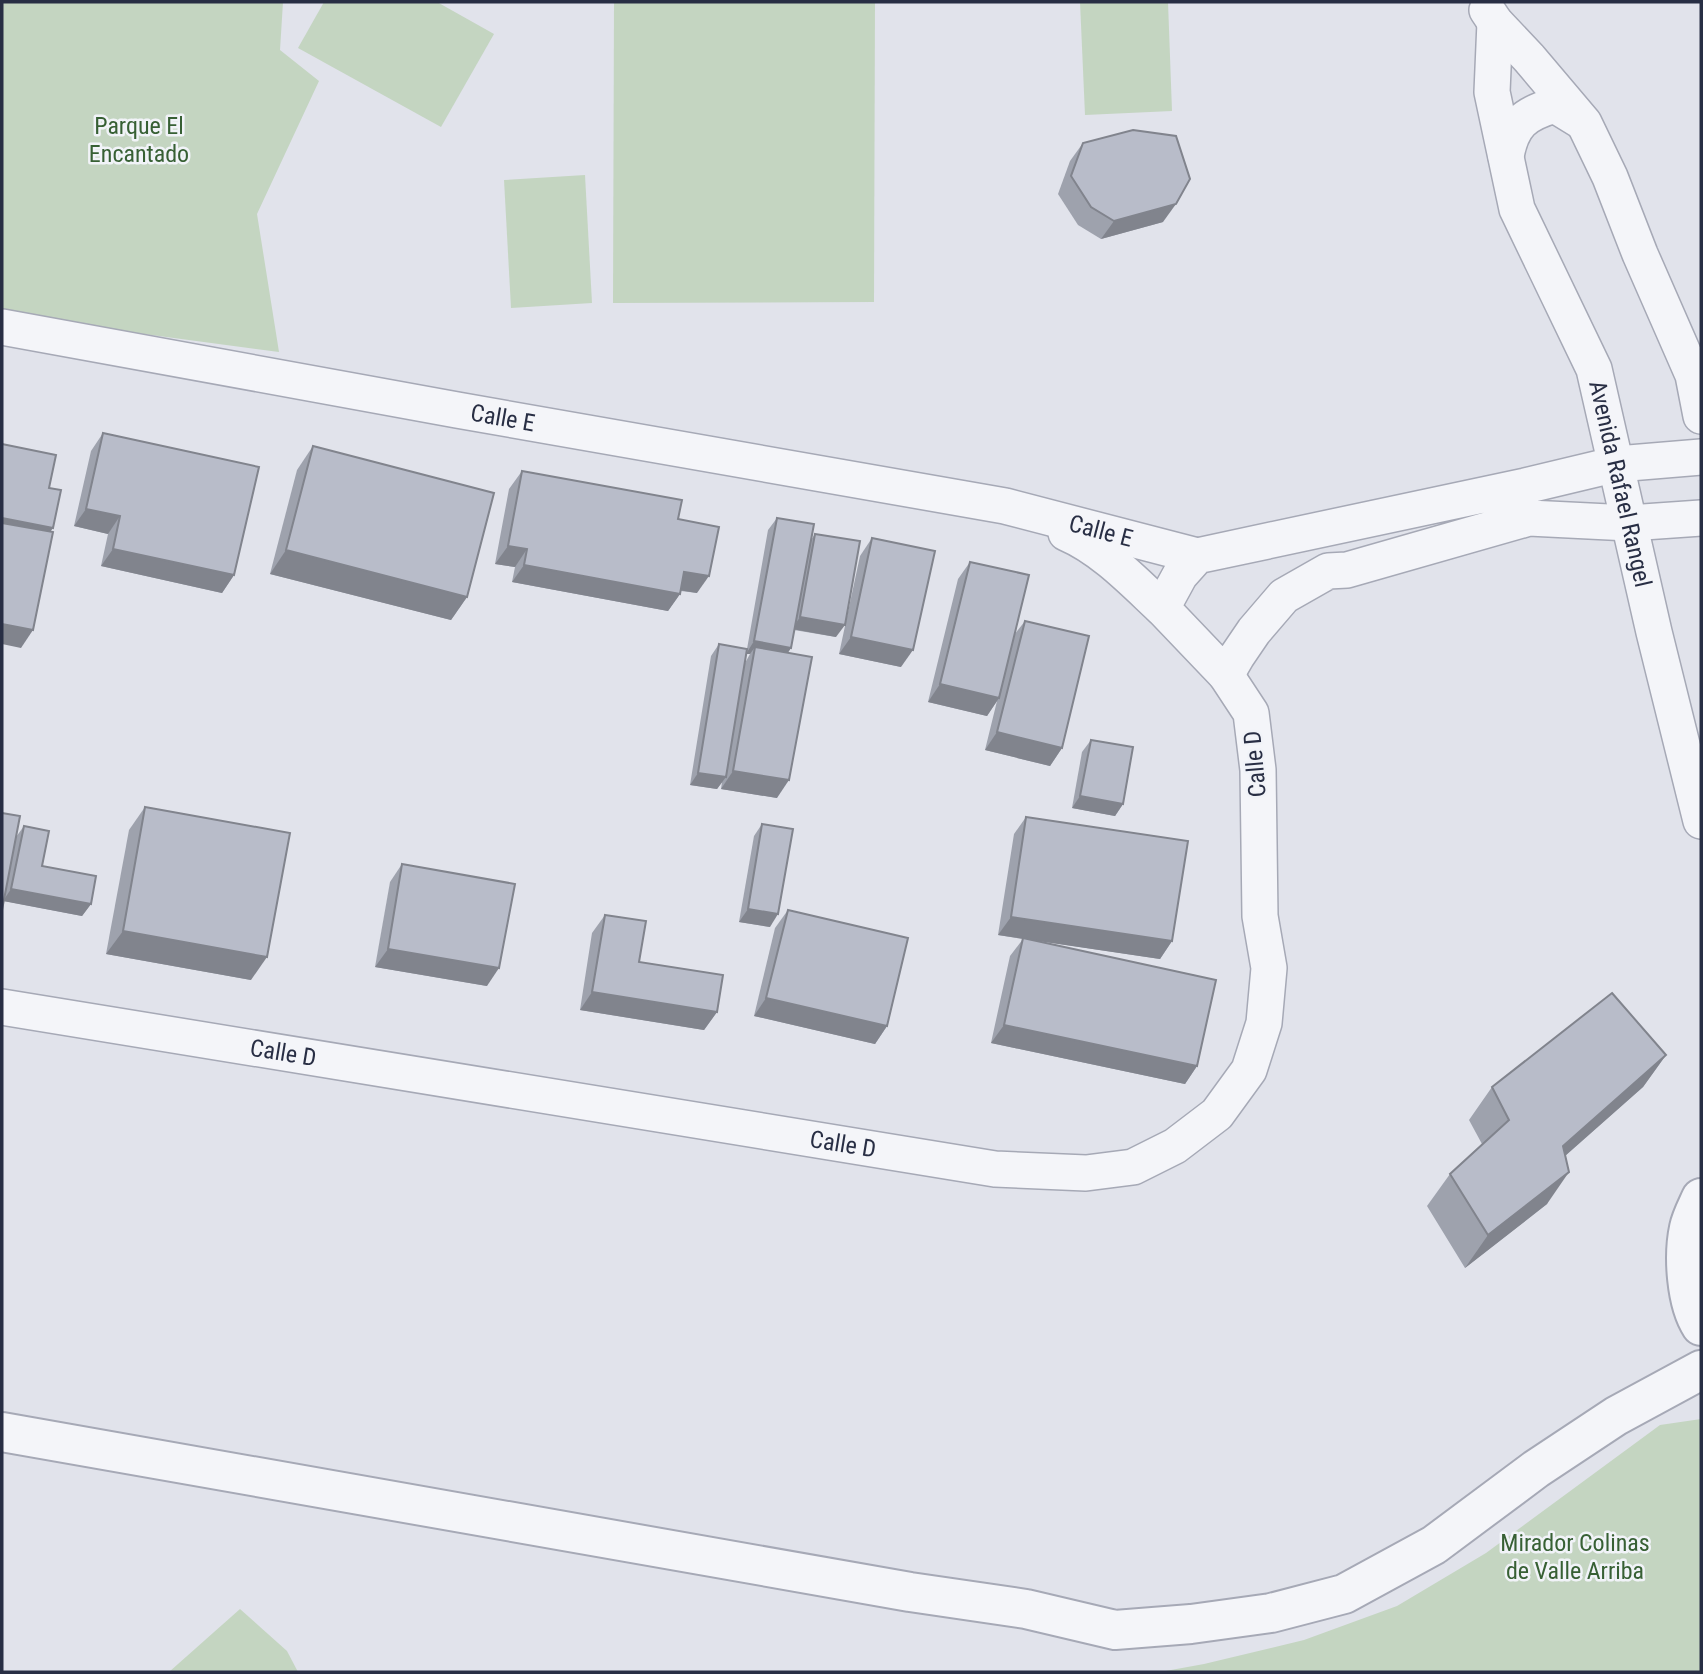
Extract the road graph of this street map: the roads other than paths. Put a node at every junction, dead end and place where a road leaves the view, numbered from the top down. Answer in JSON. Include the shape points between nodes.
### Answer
{"nodes":[{"id":1,"x":1489,"y":12,"type":"edge"},
{"id":2,"x":1584,"y":123,"type":"junction"},
{"id":3,"x":1506,"y":156,"type":"junction"},
{"id":4,"x":2,"y":327,"type":"edge"},
{"id":5,"x":1701,"y":416,"type":"edge"},
{"id":6,"x":1701,"y":457,"type":"edge"},
{"id":7,"x":1617,"y":464,"type":"junction"},
{"id":8,"x":1005,"y":506,"type":"junction"},
{"id":9,"x":1701,"y":518,"type":"edge"},
{"id":10,"x":1629,"y":523,"type":"junction"},
{"id":11,"x":1197,"y":556,"type":"junction"},
{"id":12,"x":1162,"y":608,"type":"junction"},
{"id":13,"x":1226,"y":675,"type":"junction"},
{"id":14,"x":1701,"y":821,"type":"edge"},
{"id":15,"x":2,"y":1007,"type":"edge"},
{"id":16,"x":1701,"y":1198,"type":"edge"},
{"id":17,"x":1701,"y":1326,"type":"edge"},
{"id":18,"x":1701,"y":1370,"type":"edge"},
{"id":19,"x":2,"y":1432,"type":"edge"}],
"edges":[{"from":1,"to":2,"type":"street","name":"Avenida Rafael Rangel"},
{"from":1,"to":3,"type":"street","name":"Avenida Rafael Rangel","via":[[1492,92]]},
{"from":2,"to":3,"type":"street","via":[[1555,105],[1537,110],[1515,130]]},
{"from":2,"to":5,"type":"street","name":"Avenida Rafael Rangel","via":[[1693,375]]},
{"from":3,"to":7,"type":"street","name":"Avenida Rafael Rangel","via":[[1517,209],[1594,369]]},
{"from":4,"to":8,"type":"street","name":"Calle E"},
{"from":6,"to":7,"type":"street"},
{"from":7,"to":10,"type":"street","name":"Avenida Rafael Rangel"},
{"from":7,"to":11,"type":"street"},
{"from":8,"to":11,"type":"street","name":"Calle E"},
{"from":8,"to":12,"type":"street","name":"Calle E","via":[[1074,536],[1112,562]]},
{"from":9,"to":10,"type":"street"},
{"from":10,"to":13,"type":"street","via":[[1529,518],[1347,570],[1328,571],[1284,596]]},
{"from":10,"to":14,"type":"street","name":"Avenida Rafael Rangel"},
{"from":11,"to":12,"type":"street"},
{"from":12,"to":13,"type":"street","name":"Calle D"},
{"from":13,"to":15,"type":"street","name":"Calle D","via":[[1251,713],[1258,770],[1260,916],[1269,968],[1264,1023],[1249,1070],[1217,1114],[1175,1146],[1133,1167],[1086,1172],[995,1169]]},
{"from":16,"to":17,"type":"street","via":[[1689,1227],[1685,1274]]},
{"from":18,"to":19,"type":"street","via":[[1616,1416],[1434,1545],[1344,1594],[1271,1613],[1115,1630],[1026,1609]]}]}
